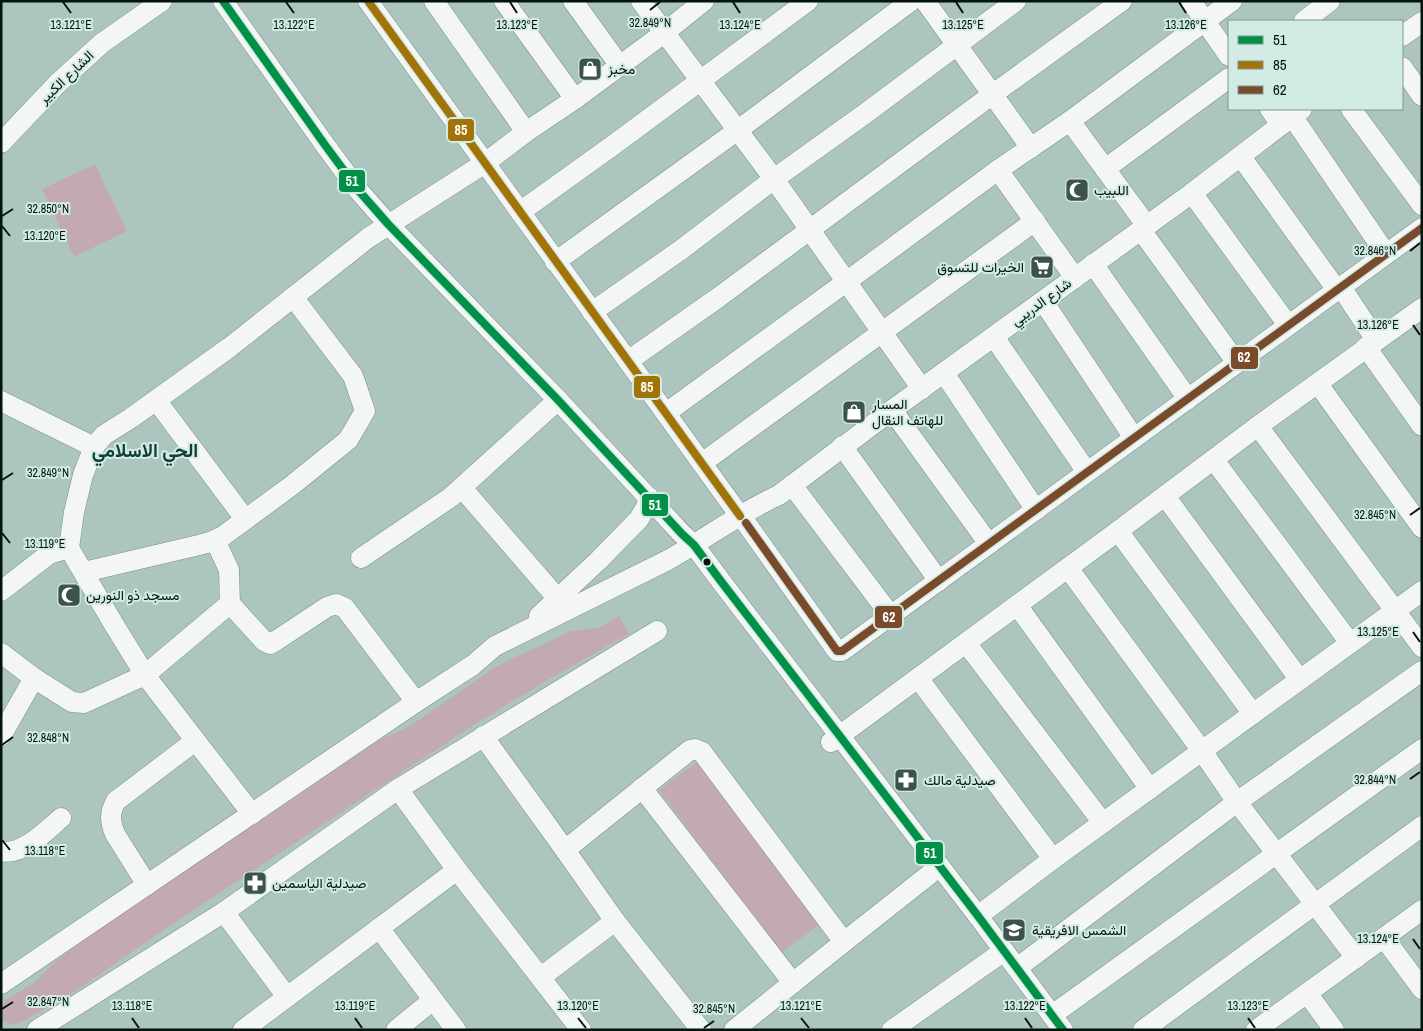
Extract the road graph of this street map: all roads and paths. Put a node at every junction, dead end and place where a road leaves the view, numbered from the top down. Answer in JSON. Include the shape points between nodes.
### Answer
{"nodes":[{"id":1,"x":162,"y":1,"type":"edge"},
{"id":2,"x":223,"y":1,"type":"edge"},
{"id":3,"x":368,"y":1,"type":"edge"},
{"id":4,"x":434,"y":1,"type":"edge"},
{"id":5,"x":504,"y":1,"type":"edge"},
{"id":6,"x":573,"y":1,"type":"edge"},
{"id":7,"x":641,"y":1,"type":"edge"},
{"id":8,"x":704,"y":1,"type":"edge"},
{"id":9,"x":808,"y":1,"type":"edge"},
{"id":10,"x":911,"y":1,"type":"edge"},
{"id":11,"x":925,"y":1,"type":"edge"},
{"id":12,"x":1016,"y":1,"type":"edge"},
{"id":13,"x":1122,"y":1,"type":"edge"},
{"id":14,"x":1190,"y":1,"type":"edge"},
{"id":15,"x":1232,"y":1,"type":"edge"},
{"id":16,"x":1330,"y":1,"type":"edge"},
{"id":17,"x":1305,"y":20,"type":"edge"},
{"id":18,"x":1204,"y":22,"type":"junction"},
{"id":19,"x":1422,"y":22,"type":"edge"},
{"id":20,"x":664,"y":33,"type":"junction"},
{"id":21,"x":1403,"y":35,"type":"edge"},
{"id":22,"x":958,"y":45,"type":"junction"},
{"id":23,"x":1228,"y":55,"type":"edge"},
{"id":24,"x":620,"y":66,"type":"junction"},
{"id":25,"x":1403,"y":68,"type":"edge"},
{"id":26,"x":1228,"y":79,"type":"edge"},
{"id":27,"x":700,"y":80,"type":"junction"},
{"id":28,"x":993,"y":94,"type":"junction"},
{"id":29,"x":1422,"y":96,"type":"edge"},
{"id":30,"x":575,"y":99,"type":"junction"},
{"id":31,"x":1273,"y":110,"type":"edge"},
{"id":32,"x":1352,"y":110,"type":"edge"},
{"id":33,"x":1292,"y":117,"type":"edge"},
{"id":34,"x":1070,"y":121,"type":"junction"},
{"id":35,"x":738,"y":130,"type":"junction"},
{"id":36,"x":526,"y":132,"type":"junction"},
{"id":37,"x":1,"y":143,"type":"edge"},
{"id":38,"x":1031,"y":148,"type":"junction"},
{"id":39,"x":1241,"y":157,"type":"junction"},
{"id":40,"x":485,"y":163,"type":"junction"},
{"id":41,"x":1105,"y":169,"type":"junction"},
{"id":42,"x":998,"y":170,"type":"junction"},
{"id":43,"x":774,"y":179,"type":"junction"},
{"id":44,"x":1192,"y":193,"type":"junction"},
{"id":45,"x":1422,"y":204,"type":"edge"},
{"id":46,"x":520,"y":212,"type":"junction"},
{"id":47,"x":1035,"y":221,"type":"junction"},
{"id":48,"x":388,"y":224,"type":"junction"},
{"id":49,"x":1144,"y":228,"type":"junction"},
{"id":50,"x":1422,"y":228,"type":"edge"},
{"id":51,"x":809,"y":229,"type":"junction"},
{"id":52,"x":1386,"y":254,"type":"junction"},
{"id":53,"x":556,"y":262,"type":"junction"},
{"id":54,"x":1093,"y":264,"type":"junction"},
{"id":55,"x":1075,"y":278,"type":"junction"},
{"id":56,"x":846,"y":282,"type":"junction"},
{"id":57,"x":1339,"y":288,"type":"junction"},
{"id":58,"x":293,"y":297,"type":"junction"},
{"id":59,"x":1043,"y":301,"type":"junction"},
{"id":60,"x":1422,"y":308,"type":"edge"},
{"id":61,"x":592,"y":312,"type":"junction"},
{"id":62,"x":1288,"y":325,"type":"junction"},
{"id":63,"x":882,"y":334,"type":"junction"},
{"id":64,"x":994,"y":337,"type":"junction"},
{"id":65,"x":1371,"y":344,"type":"junction"},
{"id":66,"x":628,"y":361,"type":"junction"},
{"id":67,"x":1237,"y":363,"type":"junction"},
{"id":68,"x":944,"y":373,"type":"junction"},
{"id":69,"x":1318,"y":384,"type":"junction"},
{"id":70,"x":922,"y":389,"type":"junction"},
{"id":71,"x":1188,"y":399,"type":"junction"},
{"id":72,"x":156,"y":400,"type":"junction"},
{"id":73,"x":558,"y":400,"type":"junction"},
{"id":74,"x":1,"y":401,"type":"edge"},
{"id":75,"x":892,"y":410,"type":"junction"},
{"id":76,"x":666,"y":413,"type":"junction"},
{"id":77,"x":1258,"y":426,"type":"junction"},
{"id":78,"x":1422,"y":426,"type":"edge"},
{"id":79,"x":1134,"y":438,"type":"junction"},
{"id":80,"x":842,"y":446,"type":"junction"},
{"id":81,"x":94,"y":447,"type":"junction"},
{"id":82,"x":1214,"y":460,"type":"junction"},
{"id":83,"x":702,"y":463,"type":"junction"},
{"id":84,"x":1087,"y":472,"type":"junction"},
{"id":85,"x":462,"y":488,"type":"junction"},
{"id":86,"x":785,"y":490,"type":"junction"},
{"id":87,"x":1166,"y":496,"type":"junction"},
{"id":88,"x":649,"y":497,"type":"junction"},
{"id":89,"x":1036,"y":510,"type":"junction"},
{"id":90,"x":245,"y":519,"type":"junction"},
{"id":91,"x":743,"y":519,"type":"junction"},
{"id":92,"x":1422,"y":528,"type":"edge"},
{"id":93,"x":1118,"y":532,"type":"junction"},
{"id":94,"x":215,"y":540,"type":"junction"},
{"id":95,"x":990,"y":544,"type":"junction"},
{"id":96,"x":69,"y":548,"type":"junction"},
{"id":97,"x":691,"y":549,"type":"junction"},
{"id":98,"x":361,"y":558,"type":"dead end"},
{"id":99,"x":1068,"y":568,"type":"junction"},
{"id":100,"x":84,"y":572,"type":"junction"},
{"id":101,"x":939,"y":581,"type":"junction"},
{"id":102,"x":1,"y":591,"type":"edge"},
{"id":103,"x":1422,"y":591,"type":"edge"},
{"id":104,"x":558,"y":599,"type":"junction"},
{"id":105,"x":1018,"y":605,"type":"junction"},
{"id":106,"x":230,"y":606,"type":"junction"},
{"id":107,"x":1395,"y":611,"type":"junction"},
{"id":108,"x":891,"y":616,"type":"junction"},
{"id":109,"x":657,"y":631,"type":"dead end"},
{"id":110,"x":520,"y":632,"type":"junction"},
{"id":111,"x":966,"y":643,"type":"junction"},
{"id":112,"x":1350,"y":643,"type":"junction"},
{"id":113,"x":1422,"y":647,"type":"edge"},
{"id":114,"x":3,"y":656,"type":"edge"},
{"id":115,"x":474,"y":665,"type":"junction"},
{"id":116,"x":1422,"y":670,"type":"edge"},
{"id":117,"x":145,"y":675,"type":"junction"},
{"id":118,"x":34,"y":678,"type":"junction"},
{"id":119,"x":918,"y":678,"type":"junction"},
{"id":120,"x":1300,"y":680,"type":"junction"},
{"id":121,"x":416,"y":702,"type":"junction"},
{"id":122,"x":1253,"y":714,"type":"junction"},
{"id":123,"x":1,"y":736,"type":"edge"},
{"id":124,"x":483,"y":736,"type":"junction"},
{"id":125,"x":835,"y":739,"type":"junction"},
{"id":126,"x":196,"y":741,"type":"junction"},
{"id":127,"x":1422,"y":749,"type":"edge"},
{"id":128,"x":1202,"y":751,"type":"junction"},
{"id":129,"x":642,"y":788,"type":"junction"},
{"id":130,"x":398,"y":789,"type":"junction"},
{"id":131,"x":1150,"y":789,"type":"junction"},
{"id":132,"x":1238,"y":802,"type":"junction"},
{"id":133,"x":252,"y":814,"type":"junction"},
{"id":134,"x":62,"y":818,"type":"dead end"},
{"id":135,"x":1103,"y":823,"type":"junction"},
{"id":136,"x":1422,"y":826,"type":"edge"},
{"id":137,"x":565,"y":850,"type":"junction"},
{"id":138,"x":1,"y":851,"type":"edge"},
{"id":139,"x":1277,"y":854,"type":"junction"},
{"id":140,"x":1053,"y":859,"type":"junction"},
{"id":141,"x":457,"y":870,"type":"junction"},
{"id":142,"x":930,"y":874,"type":"junction"},
{"id":143,"x":147,"y":885,"type":"junction"},
{"id":144,"x":1315,"y":904,"type":"junction"},
{"id":145,"x":1422,"y":910,"type":"edge"},
{"id":146,"x":224,"y":912,"type":"junction"},
{"id":147,"x":978,"y":916,"type":"junction"},
{"id":148,"x":615,"y":921,"type":"junction"},
{"id":149,"x":379,"y":928,"type":"junction"},
{"id":150,"x":1384,"y":938,"type":"junction"},
{"id":151,"x":844,"y":942,"type":"junction"},
{"id":152,"x":999,"y":954,"type":"junction"},
{"id":153,"x":1356,"y":958,"type":"junction"},
{"id":154,"x":1017,"y":968,"type":"junction"},
{"id":155,"x":541,"y":977,"type":"junction"},
{"id":156,"x":792,"y":983,"type":"junction"},
{"id":157,"x":1,"y":984,"type":"edge"},
{"id":158,"x":1422,"y":988,"type":"edge"},
{"id":159,"x":1308,"y":994,"type":"junction"},
{"id":160,"x":287,"y":997,"type":"junction"},
{"id":161,"x":433,"y":1000,"type":"junction"},
{"id":162,"x":1054,"y":1025,"type":"edge"},
{"id":163,"x":900,"y":1027,"type":"edge"},
{"id":164,"x":37,"y":1030,"type":"edge"},
{"id":165,"x":243,"y":1030,"type":"edge"},
{"id":166,"x":396,"y":1030,"type":"edge"},
{"id":167,"x":456,"y":1030,"type":"edge"},
{"id":168,"x":581,"y":1030,"type":"edge"},
{"id":169,"x":701,"y":1030,"type":"edge"},
{"id":170,"x":734,"y":1030,"type":"edge"},
{"id":171,"x":1143,"y":1030,"type":"edge"},
{"id":172,"x":1256,"y":1030,"type":"edge"},
{"id":173,"x":1334,"y":1030,"type":"edge"}],
"edges":[{"from":1,"to":37,"type":"street","name":"الشارع الكبير","via":[[96,49],[58,83]]},
{"from":2,"to":48,"type":"street","via":[[324,145]]},
{"from":3,"to":40,"type":"street"},
{"from":4,"to":36,"type":"street"},
{"from":5,"to":30,"type":"street"},
{"from":6,"to":24,"type":"street"},
{"from":7,"to":20,"type":"street"},
{"from":8,"to":20,"type":"street"},
{"from":9,"to":27,"type":"street"},
{"from":10,"to":35,"type":"street"},
{"from":11,"to":22,"type":"street"},
{"from":12,"to":22,"type":"street"},
{"from":13,"to":28,"type":"street"},
{"from":14,"to":18,"type":"street"},
{"from":15,"to":18,"type":"street"},
{"from":16,"to":17,"type":"street"},
{"from":18,"to":23,"type":"street"},
{"from":18,"to":34,"type":"street"},
{"from":19,"to":21,"type":"street"},
{"from":20,"to":24,"type":"street"},
{"from":20,"to":27,"type":"street"},
{"from":22,"to":28,"type":"street"},
{"from":22,"to":43,"type":"street"},
{"from":24,"to":30,"type":"street"},
{"from":25,"to":29,"type":"street"},
{"from":26,"to":41,"type":"street"},
{"from":27,"to":35,"type":"street"},
{"from":27,"to":46,"type":"street"},
{"from":28,"to":38,"type":"street"},
{"from":28,"to":51,"type":"street"},
{"from":30,"to":36,"type":"street"},
{"from":31,"to":33,"type":"street"},
{"from":32,"to":45,"type":"street"},
{"from":33,"to":39,"type":"street","name":"شارع الدريبي"},
{"from":33,"to":52,"type":"street"},
{"from":34,"to":38,"type":"street"},
{"from":34,"to":41,"type":"street"},
{"from":35,"to":43,"type":"street"},
{"from":35,"to":53,"type":"street"},
{"from":36,"to":40,"type":"street"},
{"from":38,"to":42,"type":"street"},
{"from":39,"to":44,"type":"street","name":"شارع الدريبي"},
{"from":39,"to":57,"type":"street"},
{"from":40,"to":46,"type":"street"},
{"from":40,"to":48,"type":"street"},
{"from":41,"to":49,"type":"street"},
{"from":42,"to":47,"type":"street"},
{"from":42,"to":56,"type":"street"},
{"from":43,"to":51,"type":"street"},
{"from":43,"to":61,"type":"street"},
{"from":44,"to":49,"type":"street","name":"شارع الدريبي"},
{"from":44,"to":62,"type":"street"},
{"from":46,"to":53,"type":"street"},
{"from":47,"to":55,"type":"street"},
{"from":47,"to":63,"type":"street"},
{"from":48,"to":58,"type":"street"},
{"from":48,"to":73,"type":"street"},
{"from":49,"to":54,"type":"street","name":"شارع الدريبي"},
{"from":49,"to":67,"type":"street"},
{"from":50,"to":52,"type":"street"},
{"from":51,"to":56,"type":"street"},
{"from":51,"to":66,"type":"street"},
{"from":52,"to":57,"type":"street"},
{"from":53,"to":61,"type":"street"},
{"from":54,"to":55,"type":"street","name":"شارع الدريبي"},
{"from":54,"to":71,"type":"street"},
{"from":55,"to":59,"type":"street","name":"شارع الدريبي"},
{"from":56,"to":63,"type":"street"},
{"from":56,"to":76,"type":"street"},
{"from":57,"to":62,"type":"street"},
{"from":57,"to":65,"type":"street"},
{"from":58,"to":72,"type":"street"},
{"from":58,"to":90,"type":"street","via":[[353,376],[365,411],[348,440]]},
{"from":59,"to":64,"type":"street","name":"شارع الدريبي"},
{"from":59,"to":79,"type":"street"},
{"from":60,"to":65,"type":"street"},
{"from":61,"to":66,"type":"street"},
{"from":62,"to":67,"type":"street"},
{"from":63,"to":70,"type":"street"},
{"from":63,"to":83,"type":"street"},
{"from":64,"to":68,"type":"street","name":"شارع الدريبي"},
{"from":64,"to":84,"type":"street"},
{"from":65,"to":69,"type":"street"},
{"from":65,"to":78,"type":"street"},
{"from":66,"to":76,"type":"street"},
{"from":67,"to":71,"type":"street"},
{"from":68,"to":70,"type":"street","name":"شارع الدريبي"},
{"from":68,"to":89,"type":"street"},
{"from":69,"to":77,"type":"street"},
{"from":69,"to":92,"type":"street"},
{"from":70,"to":75,"type":"street","name":"شارع الدريبي"},
{"from":71,"to":79,"type":"street"},
{"from":72,"to":81,"type":"street","via":[[104,435]]},
{"from":72,"to":90,"type":"street"},
{"from":73,"to":85,"type":"street"},
{"from":73,"to":88,"type":"street"},
{"from":74,"to":81,"type":"street"},
{"from":75,"to":80,"type":"street","name":"شارع الدريبي"},
{"from":75,"to":95,"type":"street"},
{"from":76,"to":83,"type":"street"},
{"from":77,"to":82,"type":"street"},
{"from":77,"to":107,"type":"street"},
{"from":79,"to":84,"type":"street"},
{"from":80,"to":86,"type":"street","name":"شارع الدريبي"},
{"from":80,"to":101,"type":"street"},
{"from":81,"to":96,"type":"street","via":[[83,475]]},
{"from":82,"to":87,"type":"street"},
{"from":82,"to":112,"type":"street"},
{"from":83,"to":91,"type":"street"},
{"from":84,"to":89,"type":"street"},
{"from":85,"to":98,"type":"street"},
{"from":85,"to":104,"type":"street"},
{"from":86,"to":91,"type":"street","name":"شارع الدريبي","via":[[764,510]]},
{"from":86,"to":108,"type":"street"},
{"from":87,"to":93,"type":"street"},
{"from":87,"to":120,"type":"street"},
{"from":88,"to":97,"type":"street"},
{"from":88,"to":104,"type":"street","via":[[639,519]]},
{"from":89,"to":95,"type":"street"},
{"from":90,"to":94,"type":"street"},
{"from":91,"to":97,"type":"street","name":"شارع الدريبي"},
{"from":91,"to":108,"type":"street","via":[[837,651],[842,651]]},
{"from":93,"to":99,"type":"street"},
{"from":93,"to":122,"type":"street"},
{"from":94,"to":100,"type":"street"},
{"from":94,"to":106,"type":"street","via":[[229,570]]},
{"from":95,"to":101,"type":"street"},
{"from":96,"to":100,"type":"street"},
{"from":96,"to":102,"type":"street","via":[[49,554]]},
{"from":97,"to":110,"type":"street"},
{"from":97,"to":115,"type":"street","via":[[665,575],[501,658]]},
{"from":97,"to":125,"type":"street"},
{"from":99,"to":105,"type":"street"},
{"from":99,"to":128,"type":"street"},
{"from":100,"to":117,"type":"street"},
{"from":101,"to":108,"type":"street"},
{"from":103,"to":107,"type":"street"},
{"from":104,"to":110,"type":"street"},
{"from":105,"to":111,"type":"street"},
{"from":105,"to":131,"type":"street"},
{"from":106,"to":117,"type":"street"},
{"from":106,"to":121,"type":"street","via":[[270,644],[327,607],[336,604],[345,608]]},
{"from":107,"to":112,"type":"street"},
{"from":107,"to":113,"type":"street"},
{"from":109,"to":124,"type":"street"},
{"from":110,"to":115,"type":"street","via":[[495,646]]},
{"from":111,"to":119,"type":"street"},
{"from":111,"to":135,"type":"street"},
{"from":112,"to":120,"type":"street"},
{"from":114,"to":118,"type":"street"},
{"from":115,"to":121,"type":"street"},
{"from":116,"to":132,"type":"street"},
{"from":117,"to":118,"type":"street","via":[[84,703],[72,702]]},
{"from":117,"to":126,"type":"street"},
{"from":118,"to":123,"type":"street"},
{"from":119,"to":125,"type":"street"},
{"from":119,"to":140,"type":"street"},
{"from":120,"to":122,"type":"street"},
{"from":121,"to":133,"type":"street"},
{"from":122,"to":128,"type":"street"},
{"from":124,"to":130,"type":"street"},
{"from":124,"to":137,"type":"street"},
{"from":125,"to":142,"type":"street"},
{"from":125,"to":147,"type":"street"},
{"from":126,"to":133,"type":"street"},
{"from":126,"to":143,"type":"street","via":[[112,808],[111,825],[115,834]]},
{"from":127,"to":139,"type":"street"},
{"from":128,"to":131,"type":"street"},
{"from":128,"to":132,"type":"street"},
{"from":129,"to":137,"type":"street"},
{"from":129,"to":151,"type":"street","via":[[690,750],[702,752]]},
{"from":129,"to":156,"type":"street"},
{"from":130,"to":141,"type":"street"},
{"from":130,"to":146,"type":"street"},
{"from":131,"to":135,"type":"street"},
{"from":132,"to":139,"type":"street"},
{"from":132,"to":154,"type":"street"},
{"from":133,"to":143,"type":"street"},
{"from":134,"to":138,"type":"street","via":[[25,847],[15,852]]},
{"from":135,"to":140,"type":"street"},
{"from":136,"to":144,"type":"street"},
{"from":137,"to":148,"type":"street"},
{"from":139,"to":144,"type":"street"},
{"from":139,"to":162,"type":"street"},
{"from":140,"to":147,"type":"street"},
{"from":141,"to":149,"type":"street"},
{"from":141,"to":155,"type":"street"},
{"from":142,"to":151,"type":"street"},
{"from":142,"to":152,"type":"street"},
{"from":143,"to":157,"type":"street"},
{"from":144,"to":153,"type":"street"},
{"from":144,"to":171,"type":"street"},
{"from":145,"to":150,"type":"street"},
{"from":146,"to":160,"type":"street"},
{"from":146,"to":164,"type":"street"},
{"from":147,"to":152,"type":"street"},
{"from":148,"to":155,"type":"street"},
{"from":148,"to":169,"type":"street"},
{"from":149,"to":160,"type":"street"},
{"from":149,"to":161,"type":"street"},
{"from":150,"to":153,"type":"street"},
{"from":150,"to":158,"type":"street"},
{"from":151,"to":156,"type":"street"},
{"from":152,"to":154,"type":"street"},
{"from":152,"to":162,"type":"street"},
{"from":152,"to":163,"type":"street"},
{"from":153,"to":159,"type":"street"},
{"from":154,"to":162,"type":"street"},
{"from":155,"to":168,"type":"street"},
{"from":156,"to":170,"type":"street"},
{"from":159,"to":172,"type":"street"},
{"from":159,"to":173,"type":"street"},
{"from":160,"to":165,"type":"street"},
{"from":161,"to":166,"type":"street"},
{"from":161,"to":167,"type":"street"}]}
